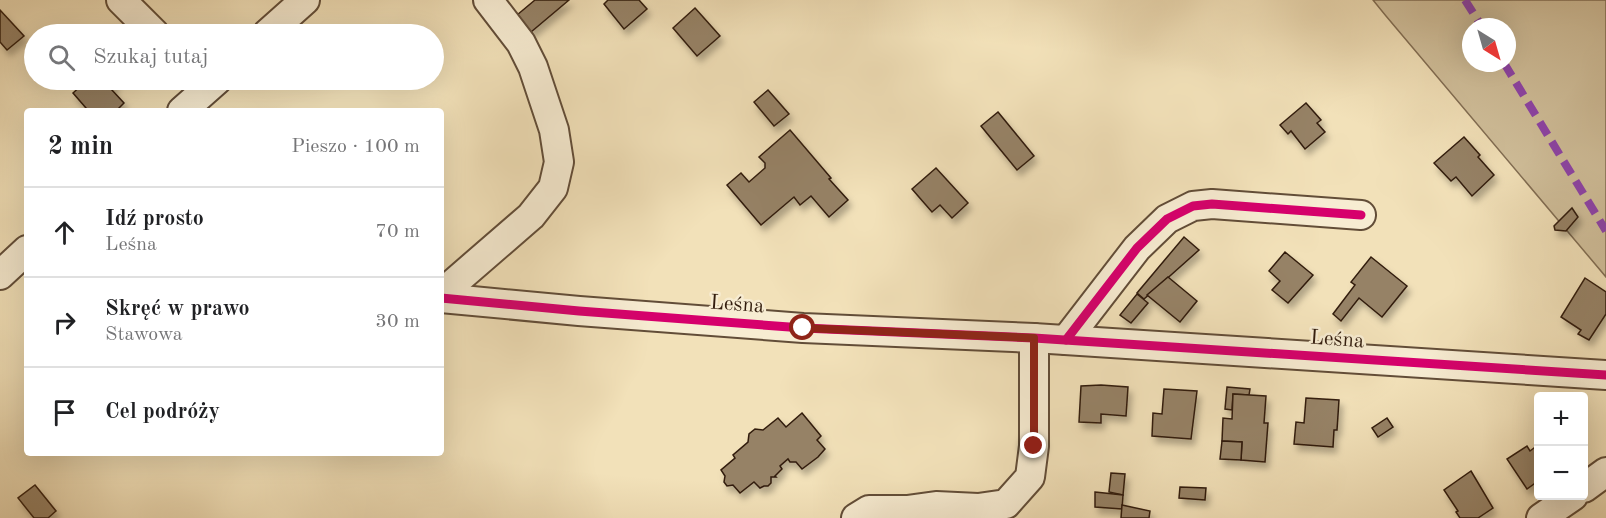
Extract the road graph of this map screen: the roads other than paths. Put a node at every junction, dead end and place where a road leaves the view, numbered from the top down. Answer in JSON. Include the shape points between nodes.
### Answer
{"nodes":[{"id":1,"x":122,"y":0,"type":"edge"},
{"id":2,"x":305,"y":0,"type":"edge"},
{"id":3,"x":488,"y":0,"type":"edge"},
{"id":4,"x":145,"y":24,"type":"edge"},
{"id":5,"x":278,"y":24,"type":"edge"},
{"id":6,"x":201,"y":90,"type":"edge"},
{"id":7,"x":185,"y":108,"type":"edge"},
{"id":8,"x":1361,"y":215,"type":"dead end"},
{"id":9,"x":24,"y":254,"type":"edge"},
{"id":10,"x":0,"y":275,"type":"edge"},
{"id":11,"x":444,"y":293,"type":"edge"},
{"id":12,"x":444,"y":296,"type":"edge"},
{"id":13,"x":1034,"y":338,"type":"junction"},
{"id":14,"x":1066,"y":340,"type":"junction"},
{"id":15,"x":1606,"y":375,"type":"edge"},
{"id":16,"x":1606,"y":472,"type":"edge"},
{"id":17,"x":1588,"y":485,"type":"edge"},
{"id":18,"x":1566,"y":500,"type":"edge"},
{"id":19,"x":856,"y":518,"type":"edge"},
{"id":20,"x":1541,"y":518,"type":"edge"}],
"edges":[{"from":1,"to":4,"type":"street"},
{"from":2,"to":5,"type":"street"},
{"from":3,"to":11,"type":"street","via":[[521,43],[533,68],[554,130],[559,162],[553,188],[531,216]]},
{"from":6,"to":7,"type":"street"},
{"from":8,"to":14,"type":"street","via":[[1212,204],[1193,206],[1167,219],[1137,248]]},
{"from":9,"to":10,"type":"street"},
{"from":12,"to":13,"type":"street","name":"Leśna","via":[[803,328]]},
{"from":13,"to":14,"type":"street","name":"Leśna"},
{"from":13,"to":19,"type":"street","via":[[1034,446],[1030,477],[1006,504],[869,510]]},
{"from":14,"to":15,"type":"street","name":"Leśna"},
{"from":16,"to":17,"type":"street"},
{"from":18,"to":20,"type":"street"}]}
